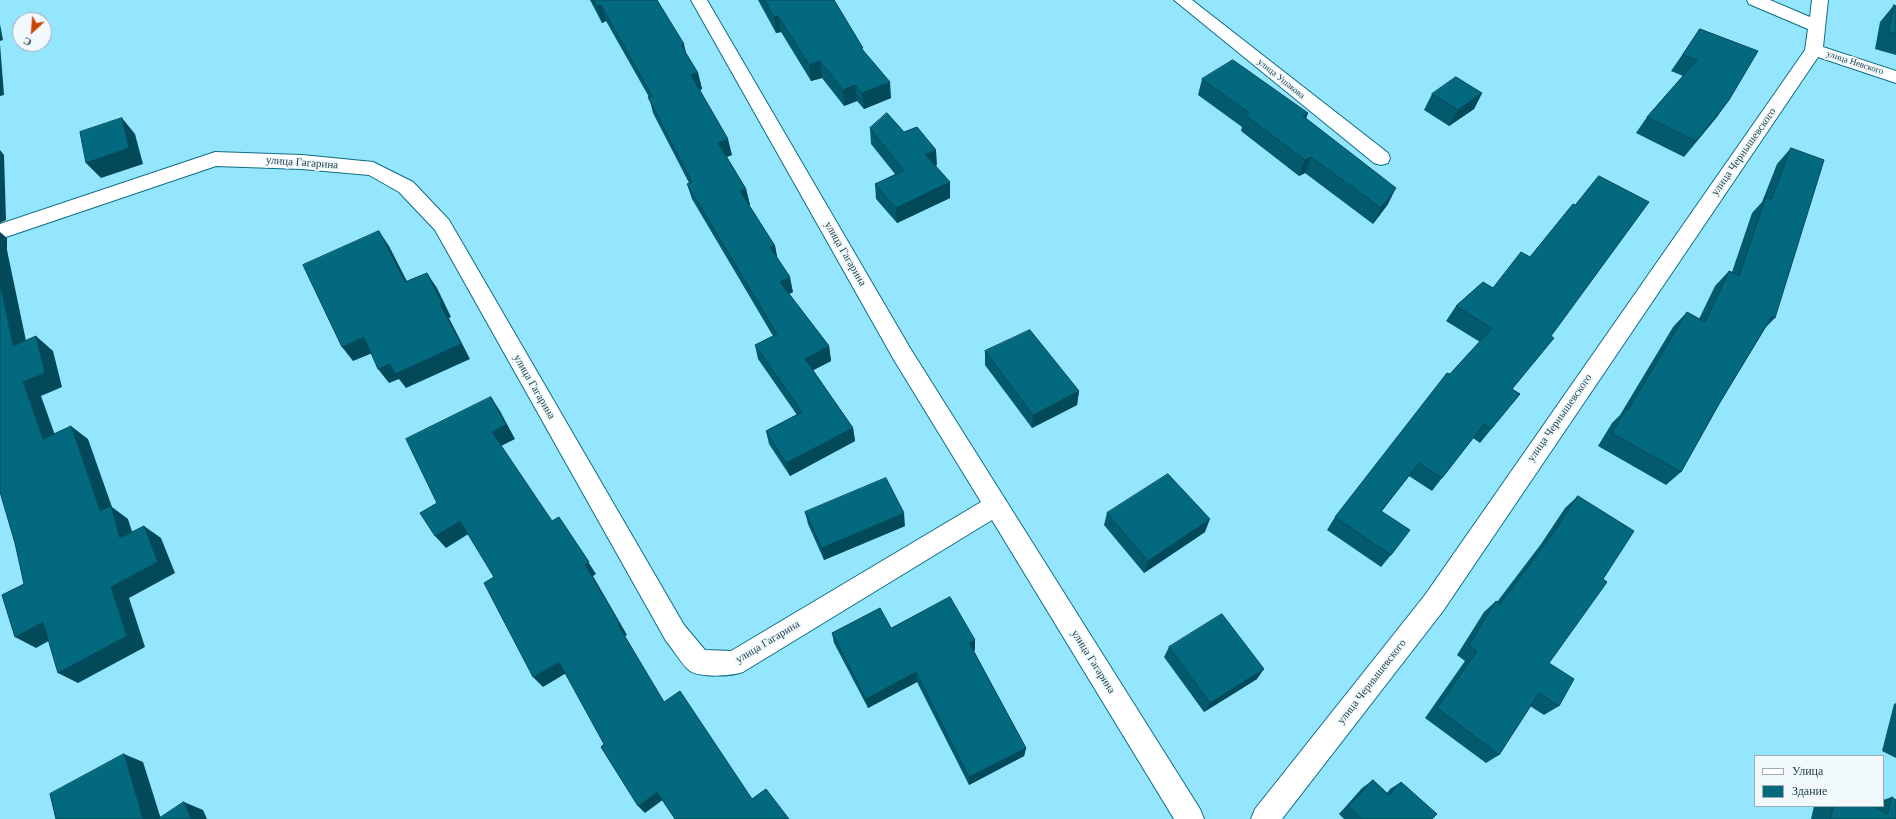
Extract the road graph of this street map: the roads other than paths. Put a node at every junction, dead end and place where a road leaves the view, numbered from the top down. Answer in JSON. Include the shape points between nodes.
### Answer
{"nodes":[{"id":1,"x":699,"y":0,"type":"edge"},
{"id":2,"x":1182,"y":0,"type":"edge"},
{"id":3,"x":1756,"y":0,"type":"edge"},
{"id":4,"x":1820,"y":0,"type":"edge"},
{"id":5,"x":1817,"y":26,"type":"junction"},
{"id":6,"x":1814,"y":50,"type":"junction"},
{"id":7,"x":1896,"y":77,"type":"edge"},
{"id":8,"x":1381,"y":158,"type":"dead end"},
{"id":9,"x":0,"y":232,"type":"edge"},
{"id":10,"x":996,"y":505,"type":"junction"},
{"id":11,"x":1190,"y":819,"type":"edge"},
{"id":12,"x":1265,"y":819,"type":"edge"}],
"edges":[{"from":1,"to":10,"type":"street","name":"улица Гагарина","via":[[902,354]]},
{"from":2,"to":8,"type":"street","name":"улица Ушакова"},
{"from":3,"to":5,"type":"street"},
{"from":4,"to":5,"type":"street","name":"улица Чернышевского"},
{"from":5,"to":6,"type":"street","name":"улица Чернышевского"},
{"from":6,"to":7,"type":"street","name":"улица Невского"},
{"from":6,"to":12,"type":"street","name":"улица Чернышевского","via":[[1434,603]]},
{"from":9,"to":10,"type":"street","name":"улица Гагарина","via":[[215,159],[302,162],[373,169],[406,187],[442,225],[675,634],[699,662],[734,663]]},
{"from":10,"to":11,"type":"street","name":"улица Гагарина"}]}
